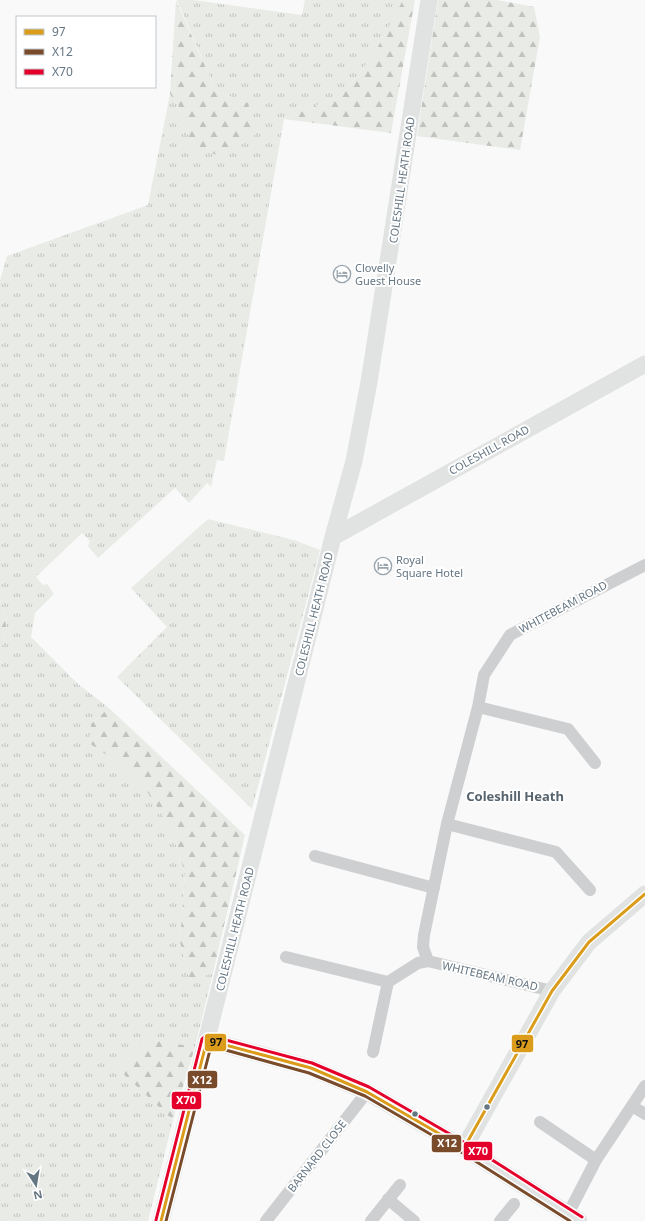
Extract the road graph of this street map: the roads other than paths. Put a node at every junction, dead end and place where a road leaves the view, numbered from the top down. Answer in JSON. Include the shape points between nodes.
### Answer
{"nodes":[{"id":1,"x":429,"y":0,"type":"edge"},
{"id":2,"x":645,"y":364,"type":"edge"},
{"id":3,"x":333,"y":537,"type":"junction"},
{"id":4,"x":645,"y":565,"type":"edge"},
{"id":5,"x":478,"y":707,"type":"junction"},
{"id":6,"x":595,"y":762,"type":"dead end"},
{"id":7,"x":448,"y":824,"type":"junction"},
{"id":8,"x":315,"y":856,"type":"dead end"},
{"id":9,"x":434,"y":888,"type":"junction"},
{"id":10,"x":590,"y":890,"type":"dead end"},
{"id":11,"x":645,"y":894,"type":"edge"},
{"id":12,"x":286,"y":957,"type":"dead end"},
{"id":13,"x":428,"y":961,"type":"junction"},
{"id":14,"x":388,"y":982,"type":"junction"},
{"id":15,"x":552,"y":990,"type":"junction"},
{"id":16,"x":207,"y":1040,"type":"junction"},
{"id":17,"x":373,"y":1052,"type":"dead end"},
{"id":18,"x":645,"y":1086,"type":"edge"},
{"id":19,"x":367,"y":1092,"type":"junction"},
{"id":20,"x":632,"y":1106,"type":"junction"},
{"id":21,"x":645,"y":1114,"type":"edge"},
{"id":22,"x":540,"y":1122,"type":"dead end"},
{"id":23,"x":464,"y":1148,"type":"junction"},
{"id":24,"x":596,"y":1160,"type":"junction"},
{"id":25,"x":400,"y":1185,"type":"dead end"},
{"id":26,"x":388,"y":1199,"type":"junction"},
{"id":27,"x":514,"y":1204,"type":"dead end"},
{"id":28,"x":574,"y":1217,"type":"edge"},
{"id":29,"x":161,"y":1221,"type":"edge"},
{"id":30,"x":266,"y":1221,"type":"edge"},
{"id":31,"x":371,"y":1221,"type":"edge"},
{"id":32,"x":414,"y":1221,"type":"edge"},
{"id":33,"x":500,"y":1221,"type":"edge"}],
"edges":[{"from":1,"to":3,"type":"street","name":"COLESHILL HEATH ROAD","via":[[369,382],[354,461]]},
{"from":2,"to":3,"type":"street","name":"COLESHILL ROAD"},
{"from":3,"to":16,"type":"street","name":"COLESHILL HEATH ROAD"},
{"from":4,"to":5,"type":"street","name":"WHITEBEAM ROAD","via":[[510,635],[484,675]]},
{"from":5,"to":6,"type":"street","via":[[568,729]]},
{"from":5,"to":7,"type":"street","name":"WHITEBEAM ROAD"},
{"from":7,"to":9,"type":"street","name":"WHITEBEAM ROAD"},
{"from":7,"to":10,"type":"street","via":[[556,852]]},
{"from":8,"to":9,"type":"street"},
{"from":9,"to":13,"type":"street","name":"WHITEBEAM ROAD","via":[[423,947]]},
{"from":11,"to":15,"type":"street","via":[[589,942]]},
{"from":12,"to":14,"type":"street"},
{"from":13,"to":14,"type":"street","name":"WHITEBEAM ROAD","via":[[418,963]]},
{"from":13,"to":15,"type":"street","name":"WHITEBEAM ROAD"},
{"from":14,"to":17,"type":"street"},
{"from":15,"to":23,"type":"street"},
{"from":16,"to":19,"type":"street","via":[[311,1068]]},
{"from":16,"to":29,"type":"street","name":"COLESHILL HEATH ROAD"},
{"from":18,"to":20,"type":"street"},
{"from":19,"to":23,"type":"street"},
{"from":19,"to":30,"type":"street","name":"BARNARD CLOSE"},
{"from":20,"to":21,"type":"street"},
{"from":20,"to":24,"type":"street"},
{"from":22,"to":24,"type":"street"},
{"from":23,"to":28,"type":"street"},
{"from":24,"to":28,"type":"street"},
{"from":25,"to":26,"type":"street"},
{"from":26,"to":31,"type":"street"},
{"from":26,"to":32,"type":"street"},
{"from":27,"to":33,"type":"street"}]}
